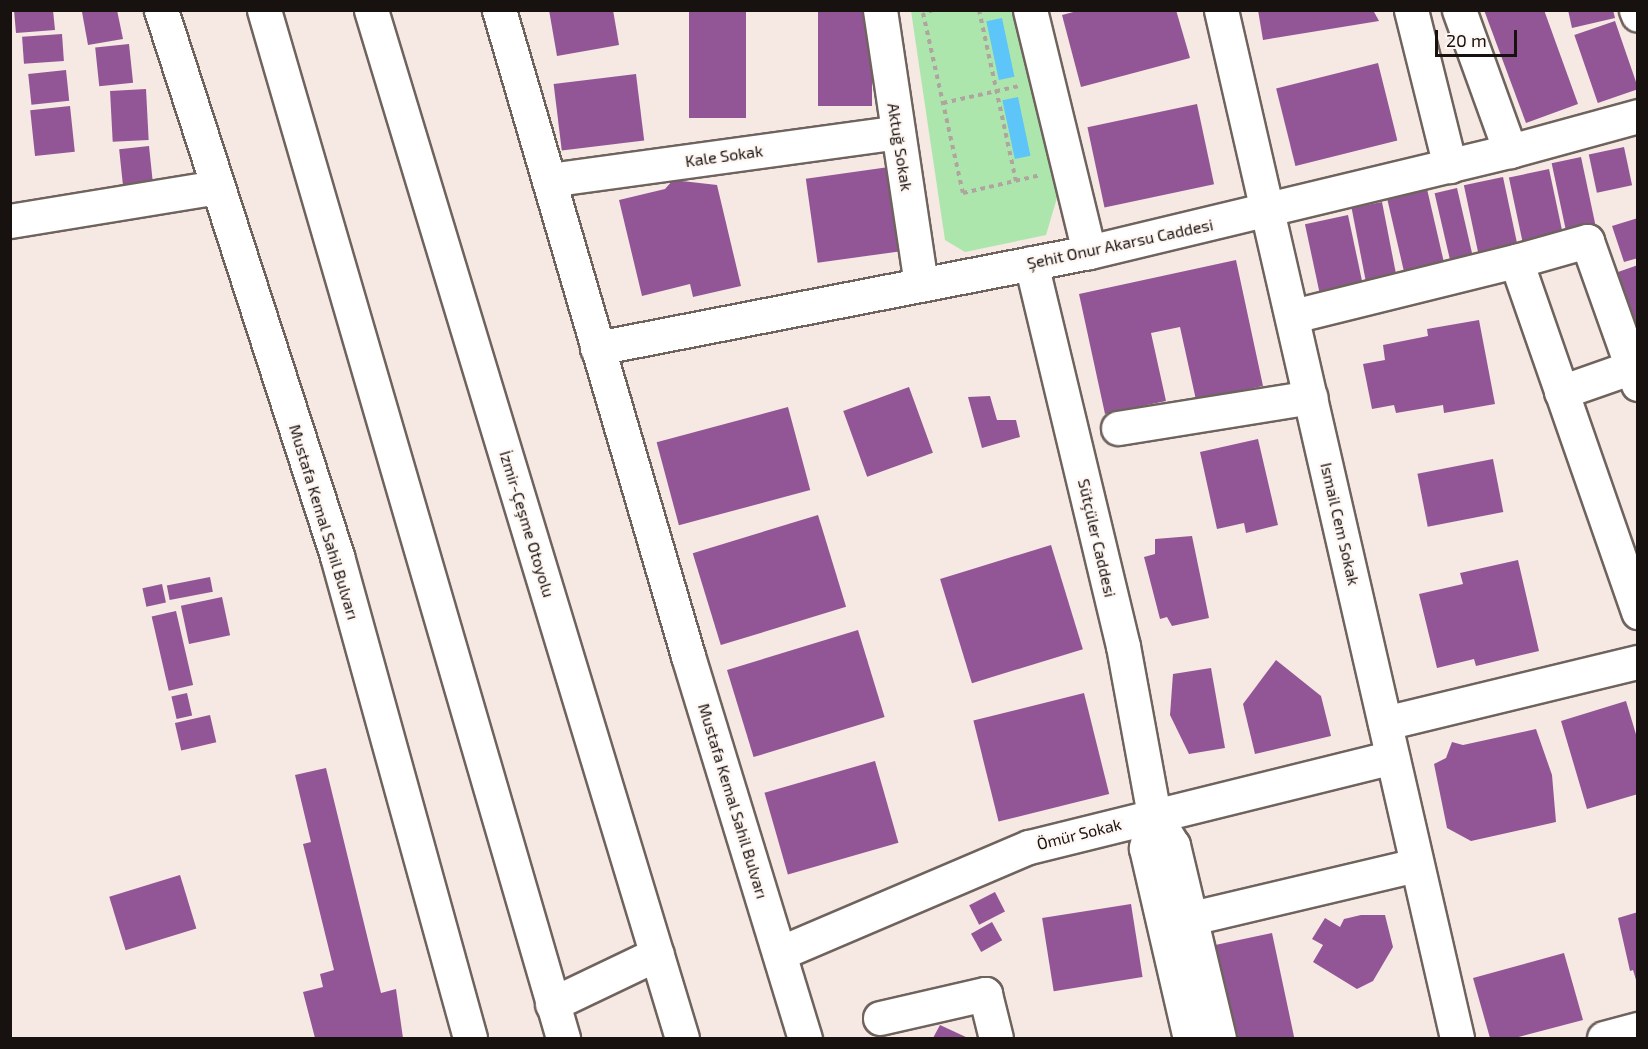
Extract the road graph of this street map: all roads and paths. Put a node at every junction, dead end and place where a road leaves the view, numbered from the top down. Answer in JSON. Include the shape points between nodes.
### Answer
{"nodes":[{"id":1,"x":161,"y":10,"type":"edge"},
{"id":2,"x":264,"y":10,"type":"edge"},
{"id":3,"x":371,"y":10,"type":"edge"},
{"id":4,"x":499,"y":10,"type":"edge"},
{"id":5,"x":880,"y":10,"type":"edge"},
{"id":6,"x":933,"y":10,"type":"edge"},
{"id":7,"x":979,"y":10,"type":"edge"},
{"id":8,"x":1030,"y":10,"type":"edge"},
{"id":9,"x":1221,"y":10,"type":"edge"},
{"id":10,"x":1411,"y":10,"type":"edge"},
{"id":11,"x":1459,"y":10,"type":"edge"},
{"id":12,"x":1636,"y":10,"type":"edge"},
{"id":13,"x":1638,"y":15,"type":"edge"},
{"id":14,"x":1047,"y":79,"type":"junction"},
{"id":15,"x":996,"y":91,"type":"junction"},
{"id":16,"x":943,"y":103,"type":"junction"},
{"id":17,"x":1638,"y":116,"type":"edge"},
{"id":18,"x":898,"y":132,"type":"junction"},
{"id":19,"x":1510,"y":151,"type":"junction"},
{"id":20,"x":1450,"y":166,"type":"junction"},
{"id":21,"x":1069,"y":169,"type":"junction"},
{"id":22,"x":549,"y":180,"type":"junction"},
{"id":23,"x":1016,"y":181,"type":"junction"},
{"id":24,"x":217,"y":187,"type":"junction"},
{"id":25,"x":1267,"y":211,"type":"junction"},
{"id":26,"x":10,"y":221,"type":"edge"},
{"id":27,"x":1089,"y":252,"type":"junction"},
{"id":28,"x":1516,"y":261,"type":"junction"},
{"id":29,"x":1031,"y":263,"type":"junction"},
{"id":30,"x":921,"y":284,"type":"junction"},
{"id":31,"x":1293,"y":316,"type":"junction"},
{"id":32,"x":597,"y":348,"type":"junction"},
{"id":33,"x":1636,"y":372,"type":"edge"},
{"id":34,"x":1562,"y":392,"type":"junction"},
{"id":35,"x":1311,"y":397,"type":"junction"},
{"id":36,"x":1118,"y":428,"type":"dead end"},
{"id":37,"x":1638,"y":612,"type":"edge"},
{"id":38,"x":1638,"y":662,"type":"edge"},
{"id":39,"x":1385,"y":723,"type":"junction"},
{"id":40,"x":1392,"y":757,"type":"junction"},
{"id":41,"x":1154,"y":815,"type":"junction"},
{"id":42,"x":1416,"y":865,"type":"junction"},
{"id":43,"x":1191,"y":918,"type":"junction"},
{"id":44,"x":780,"y":953,"type":"junction"},
{"id":45,"x":657,"y":954,"type":"junction"},
{"id":46,"x":552,"y":1004,"type":"junction"},
{"id":47,"x":880,"y":1018,"type":"dead end"},
{"id":48,"x":1638,"y":1029,"type":"edge"},
{"id":49,"x":470,"y":1038,"type":"edge"},
{"id":50,"x":563,"y":1038,"type":"edge"},
{"id":51,"x":682,"y":1038,"type":"edge"},
{"id":52,"x":805,"y":1038,"type":"edge"},
{"id":53,"x":996,"y":1038,"type":"edge"},
{"id":54,"x":1190,"y":1038,"type":"edge"},
{"id":55,"x":1219,"y":1038,"type":"edge"},
{"id":56,"x":1457,"y":1038,"type":"edge"},
{"id":57,"x":1604,"y":1038,"type":"edge"}],
"edges":[{"from":1,"to":24,"type":"main road","name":"Mustafa Kemal Sahil Bulvarı"},
{"from":2,"to":46,"type":"main road"},
{"from":3,"to":45,"type":"main road","name":"İzmir-Çeşme Otoyolu"},
{"from":4,"to":22,"type":"main road","name":"Mustafa Kemal Sahil Bulvarı"},
{"from":5,"to":18,"type":"main road","name":"Aktuğ Sokak"},
{"from":6,"to":16,"type":"path","via":[[923,13]]},
{"from":7,"to":15,"type":"path"},
{"from":8,"to":14,"type":"main road"},
{"from":9,"to":25,"type":"main road","name":"Ismail Cem Sokak"},
{"from":10,"to":20,"type":"main road"},
{"from":11,"to":19,"type":"main road"},
{"from":12,"to":13,"type":"main road"},
{"from":14,"to":15,"type":"path"},
{"from":14,"to":21,"type":"main road"},
{"from":15,"to":16,"type":"path"},
{"from":15,"to":23,"type":"path"},
{"from":16,"to":23,"type":"path","via":[[963,194]]},
{"from":17,"to":19,"type":"main road","name":"Şehit Onur Akarsu Caddesi"},
{"from":18,"to":22,"type":"main road","name":"Kale Sokak"},
{"from":18,"to":30,"type":"main road","name":"Aktuğ Sokak"},
{"from":19,"to":20,"type":"main road","name":"Şehit Onur Akarsu Caddesi"},
{"from":20,"to":25,"type":"main road","name":"Şehit Onur Akarsu Caddesi"},
{"from":21,"to":23,"type":"path"},
{"from":21,"to":27,"type":"main road"},
{"from":22,"to":32,"type":"main road","name":"Mustafa Kemal Sahil Bulvarı"},
{"from":24,"to":26,"type":"main road"},
{"from":24,"to":49,"type":"main road","name":"Mustafa Kemal Sahil Bulvarı","via":[[337,556]]},
{"from":25,"to":27,"type":"main road","name":"Şehit Onur Akarsu Caddesi"},
{"from":25,"to":31,"type":"main road","name":"Ismail Cem Sokak"},
{"from":27,"to":29,"type":"main road","name":"Şehit Onur Akarsu Caddesi"},
{"from":28,"to":31,"type":"main road"},
{"from":28,"to":33,"type":"main road","via":[[1587,241]]},
{"from":28,"to":34,"type":"main road"},
{"from":29,"to":30,"type":"main road","name":"Şehit Onur Akarsu Caddesi"},
{"from":29,"to":41,"type":"main road","name":"Sütçüler Caddesi","via":[[1123,646]]},
{"from":30,"to":32,"type":"main road","name":"Şehit Onur Akarsu Caddesi"},
{"from":31,"to":35,"type":"main road","name":"Ismail Cem Sokak"},
{"from":32,"to":44,"type":"main road","name":"Mustafa Kemal Sahil Bulvarı"},
{"from":33,"to":34,"type":"main road"},
{"from":34,"to":37,"type":"main road"},
{"from":35,"to":36,"type":"main road"},
{"from":35,"to":39,"type":"main road","name":"Ismail Cem Sokak"},
{"from":38,"to":39,"type":"main road"},
{"from":39,"to":40,"type":"main road","name":"Ismail Cem Sokak"},
{"from":40,"to":41,"type":"main road","name":"Ömür Sokak"},
{"from":40,"to":42,"type":"main road","name":"Ismail Cem Sokak"},
{"from":41,"to":43,"type":"main road","name":"Sütçüler Caddesi","via":[[1173,845]]},
{"from":41,"to":44,"type":"main road","name":"Ömür Sokak","via":[[1029,847]]},
{"from":41,"to":54,"type":"main road","name":"Sütçüler Caddesi","via":[[1146,848]]},
{"from":42,"to":43,"type":"main road"},
{"from":42,"to":56,"type":"main road","name":"Ismail Cem Sokak"},
{"from":43,"to":55,"type":"main road","name":"Sütçüler Caddesi"},
{"from":44,"to":52,"type":"main road","name":"Mustafa Kemal Sahil Bulvarı"},
{"from":45,"to":46,"type":"main road"},
{"from":45,"to":51,"type":"main road","name":"İzmir-Çeşme Otoyolu"},
{"from":46,"to":50,"type":"main road"},
{"from":47,"to":53,"type":"main road","via":[[985,994]]},
{"from":48,"to":57,"type":"main road"}]}
